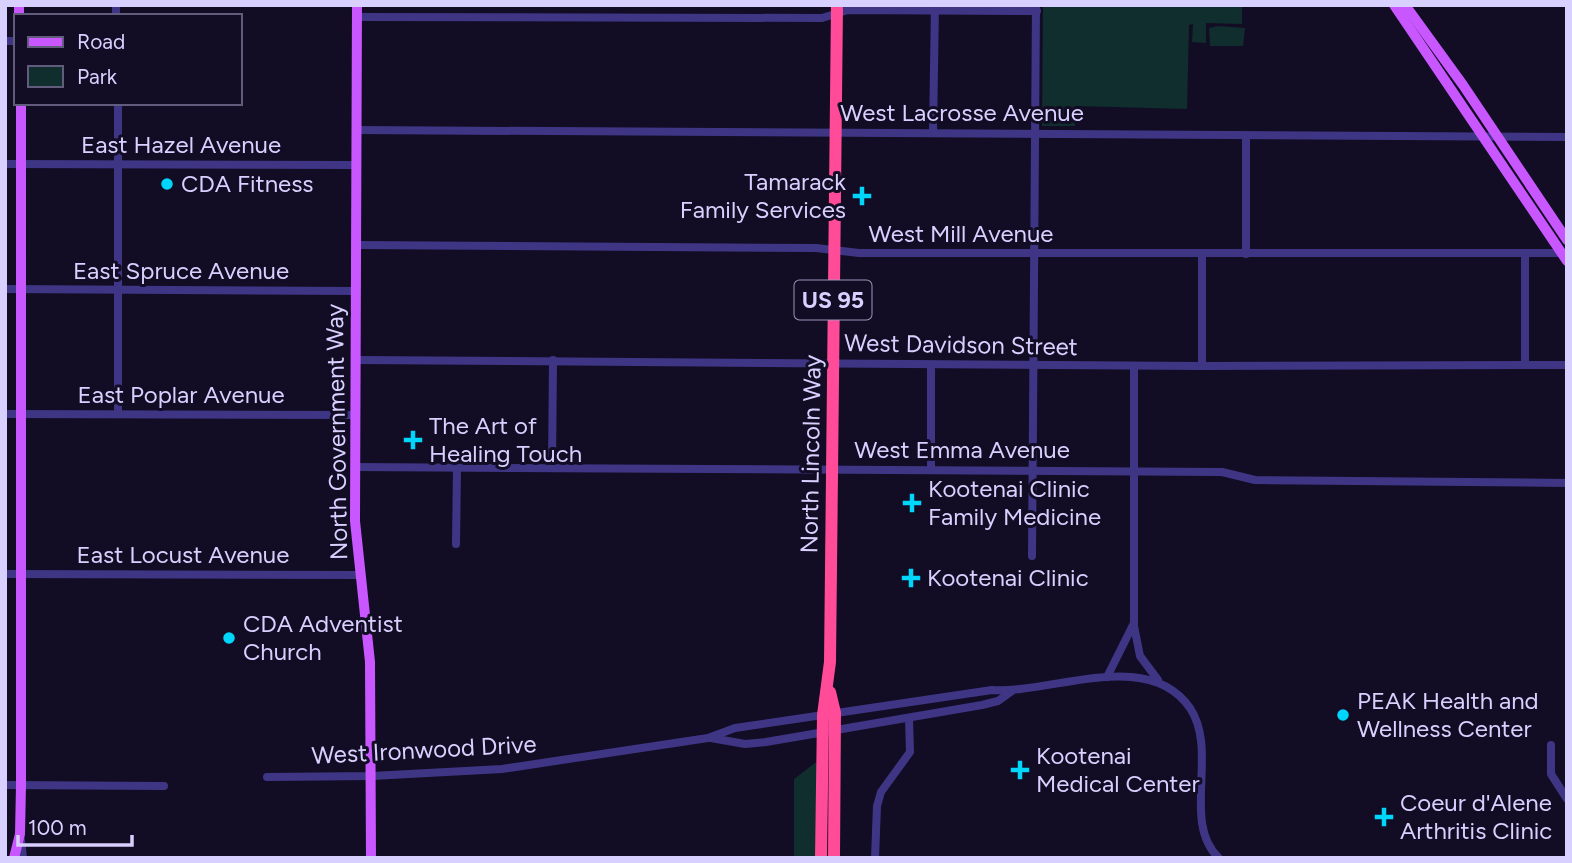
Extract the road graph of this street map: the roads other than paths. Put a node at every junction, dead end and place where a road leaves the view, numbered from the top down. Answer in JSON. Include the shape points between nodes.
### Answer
{"nodes":[{"id":1,"x":1394,"y":5,"type":"edge"},
{"id":2,"x":1405,"y":5,"type":"edge"},
{"id":3,"x":935,"y":8,"type":"edge"},
{"id":4,"x":1037,"y":8,"type":"edge"},
{"id":5,"x":836,"y":9,"type":"edge"},
{"id":6,"x":357,"y":11,"type":"edge"},
{"id":7,"x":21,"y":105,"type":"edge"},
{"id":8,"x":118,"y":105,"type":"edge"},
{"id":9,"x":357,"y":130,"type":"junction"},
{"id":10,"x":835,"y":131,"type":"junction"},
{"id":11,"x":933,"y":132,"type":"junction"},
{"id":12,"x":1035,"y":133,"type":"junction"},
{"id":13,"x":1246,"y":135,"type":"junction"},
{"id":14,"x":1484,"y":137,"type":"junction"},
{"id":15,"x":1497,"y":137,"type":"junction"},
{"id":16,"x":1567,"y":137,"type":"edge"},
{"id":17,"x":5,"y":164,"type":"edge"},
{"id":18,"x":22,"y":164,"type":"junction"},
{"id":19,"x":119,"y":164,"type":"junction"},
{"id":20,"x":357,"y":165,"type":"junction"},
{"id":21,"x":1567,"y":240,"type":"edge"},
{"id":22,"x":356,"y":245,"type":"junction"},
{"id":23,"x":834,"y":250,"type":"junction"},
{"id":24,"x":1032,"y":253,"type":"junction"},
{"id":25,"x":1525,"y":253,"type":"junction"},
{"id":26,"x":1202,"y":254,"type":"junction"},
{"id":27,"x":1245,"y":254,"type":"junction"},
{"id":28,"x":1565,"y":256,"type":"edge"},
{"id":29,"x":5,"y":289,"type":"edge"},
{"id":30,"x":22,"y":289,"type":"junction"},
{"id":31,"x":118,"y":290,"type":"junction"},
{"id":32,"x":356,"y":291,"type":"junction"},
{"id":33,"x":356,"y":359,"type":"junction"},
{"id":34,"x":553,"y":360,"type":"junction"},
{"id":35,"x":833,"y":363,"type":"junction"},
{"id":36,"x":932,"y":365,"type":"junction"},
{"id":37,"x":1031,"y":365,"type":"junction"},
{"id":38,"x":1525,"y":365,"type":"junction"},
{"id":39,"x":1567,"y":365,"type":"edge"},
{"id":40,"x":1134,"y":366,"type":"junction"},
{"id":41,"x":1202,"y":366,"type":"junction"},
{"id":42,"x":5,"y":414,"type":"edge"},
{"id":43,"x":21,"y":414,"type":"junction"},
{"id":44,"x":118,"y":414,"type":"junction"},
{"id":45,"x":356,"y":415,"type":"junction"},
{"id":46,"x":355,"y":467,"type":"junction"},
{"id":47,"x":457,"y":468,"type":"junction"},
{"id":48,"x":552,"y":468,"type":"junction"},
{"id":49,"x":832,"y":470,"type":"junction"},
{"id":50,"x":931,"y":470,"type":"junction"},
{"id":51,"x":1031,"y":470,"type":"junction"},
{"id":52,"x":1135,"y":471,"type":"junction"},
{"id":53,"x":1567,"y":483,"type":"edge"},
{"id":54,"x":456,"y":544,"type":"dead end"},
{"id":55,"x":1032,"y":556,"type":"dead end"},
{"id":56,"x":5,"y":574,"type":"edge"},
{"id":57,"x":21,"y":574,"type":"junction"},
{"id":58,"x":360,"y":575,"type":"junction"},
{"id":59,"x":1134,"y":624,"type":"junction"},
{"id":60,"x":1108,"y":677,"type":"junction"},
{"id":61,"x":1163,"y":684,"type":"junction"},
{"id":62,"x":1012,"y":691,"type":"junction"},
{"id":63,"x":829,"y":714,"type":"junction"},
{"id":64,"x":909,"y":718,"type":"junction"},
{"id":65,"x":829,"y":731,"type":"junction"},
{"id":66,"x":708,"y":738,"type":"junction"},
{"id":67,"x":1551,"y":745,"type":"dead end"},
{"id":68,"x":372,"y":776,"type":"junction"},
{"id":69,"x":267,"y":777,"type":"dead end"},
{"id":70,"x":5,"y":785,"type":"edge"},
{"id":71,"x":21,"y":785,"type":"junction"},
{"id":72,"x":164,"y":786,"type":"dead end"},
{"id":73,"x":1567,"y":799,"type":"edge"},
{"id":74,"x":20,"y":834,"type":"junction"},
{"id":75,"x":1213,"y":856,"type":"edge"},
{"id":76,"x":14,"y":858,"type":"edge"},
{"id":77,"x":23,"y":858,"type":"edge"},
{"id":78,"x":371,"y":858,"type":"edge"},
{"id":79,"x":821,"y":858,"type":"edge"},
{"id":80,"x":834,"y":858,"type":"edge"},
{"id":81,"x":875,"y":858,"type":"edge"}],
"edges":[{"from":1,"to":14,"type":"main road"},
{"from":2,"to":15,"type":"main road"},
{"from":3,"to":4,"type":"street"},
{"from":3,"to":5,"type":"street"},
{"from":3,"to":11,"type":"street"},
{"from":4,"to":12,"type":"street"},
{"from":5,"to":6,"type":"street","via":[[822,18]]},
{"from":5,"to":10,"type":"highway","name":"North Lincoln Way","number":"US 95"},
{"from":6,"to":9,"type":"main road","name":"North Government Way"},
{"from":7,"to":18,"type":"main road"},
{"from":8,"to":19,"type":"street"},
{"from":9,"to":10,"type":"street","name":"West Lacrosse Avenue"},
{"from":9,"to":20,"type":"main road","name":"North Government Way"},
{"from":10,"to":11,"type":"street","name":"West Lacrosse Avenue"},
{"from":10,"to":23,"type":"highway","name":"North Lincoln Way","number":"US 95"},
{"from":11,"to":12,"type":"street","name":"West Lacrosse Avenue"},
{"from":12,"to":13,"type":"street","name":"West Lacrosse Avenue"},
{"from":12,"to":24,"type":"street"},
{"from":13,"to":14,"type":"street","name":"West Lacrosse Avenue"},
{"from":13,"to":27,"type":"street"},
{"from":14,"to":15,"type":"street","name":"West Lacrosse Avenue"},
{"from":14,"to":28,"type":"main road"},
{"from":15,"to":16,"type":"street","name":"West Lacrosse Avenue"},
{"from":15,"to":21,"type":"main road"},
{"from":17,"to":18,"type":"street","name":"East Hazel Avenue"},
{"from":18,"to":19,"type":"street","name":"East Hazel Avenue"},
{"from":18,"to":30,"type":"main road"},
{"from":19,"to":20,"type":"street","name":"East Hazel Avenue"},
{"from":19,"to":31,"type":"street"},
{"from":20,"to":22,"type":"main road","name":"North Government Way"},
{"from":22,"to":23,"type":"street","name":"West Mill Avenue"},
{"from":22,"to":32,"type":"main road","name":"North Government Way"},
{"from":23,"to":24,"type":"street","name":"West Mill Avenue"},
{"from":23,"to":35,"type":"highway","name":"North Lincoln Way","number":"US 95"},
{"from":24,"to":26,"type":"street","name":"West Mill Avenue"},
{"from":24,"to":37,"type":"street"},
{"from":25,"to":27,"type":"street","name":"West Mill Avenue"},
{"from":25,"to":28,"type":"street","name":"West Mill Avenue"},
{"from":25,"to":38,"type":"street"},
{"from":26,"to":27,"type":"street","name":"West Mill Avenue"},
{"from":26,"to":41,"type":"street"},
{"from":29,"to":30,"type":"street","name":"East Spruce Avenue"},
{"from":30,"to":31,"type":"street","name":"East Spruce Avenue"},
{"from":30,"to":43,"type":"main road"},
{"from":31,"to":32,"type":"street","name":"East Spruce Avenue"},
{"from":31,"to":44,"type":"street"},
{"from":32,"to":33,"type":"main road","name":"North Government Way"},
{"from":33,"to":34,"type":"street","name":"West Davidson Street"},
{"from":33,"to":45,"type":"main road","name":"North Government Way"},
{"from":34,"to":35,"type":"street","name":"West Davidson Street"},
{"from":34,"to":48,"type":"street"},
{"from":35,"to":36,"type":"street","name":"West Davidson Street"},
{"from":35,"to":49,"type":"highway","name":"North Lincoln Way","number":"US 95"},
{"from":36,"to":37,"type":"street","name":"West Davidson Street"},
{"from":36,"to":50,"type":"street"},
{"from":37,"to":40,"type":"street","name":"West Davidson Street"},
{"from":37,"to":51,"type":"street"},
{"from":38,"to":39,"type":"street","name":"West Davidson Street"},
{"from":38,"to":41,"type":"street","name":"West Davidson Street"},
{"from":40,"to":41,"type":"street","name":"West Davidson Street"},
{"from":40,"to":52,"type":"street"},
{"from":42,"to":43,"type":"street","name":"East Poplar Avenue"},
{"from":43,"to":44,"type":"street","name":"East Poplar Avenue"},
{"from":43,"to":57,"type":"main road"},
{"from":44,"to":45,"type":"street","name":"East Poplar Avenue"},
{"from":45,"to":46,"type":"main road","name":"North Government Way"},
{"from":46,"to":47,"type":"street","name":"West Emma Avenue"},
{"from":46,"to":58,"type":"main road","name":"North Government Way"},
{"from":47,"to":48,"type":"street","name":"West Emma Avenue"},
{"from":47,"to":54,"type":"street"},
{"from":48,"to":49,"type":"street","name":"West Emma Avenue"},
{"from":49,"to":50,"type":"street","name":"West Emma Avenue"},
{"from":49,"to":63,"type":"highway","name":"North Lincoln Way","number":"US 95"},
{"from":50,"to":51,"type":"street","name":"West Emma Avenue"},
{"from":51,"to":52,"type":"street","name":"West Emma Avenue"},
{"from":51,"to":55,"type":"street"},
{"from":52,"to":53,"type":"street","name":"West Emma Avenue","via":[[1222,472],[1255,480]]},
{"from":52,"to":59,"type":"street"},
{"from":56,"to":57,"type":"street","name":"East Locust Avenue"},
{"from":57,"to":58,"type":"street","name":"East Locust Avenue"},
{"from":57,"to":71,"type":"main road"},
{"from":58,"to":68,"type":"main road","name":"North Government Way","via":[[370,662]]},
{"from":59,"to":60,"type":"street"},
{"from":59,"to":61,"type":"street","via":[[1143,661]]},
{"from":60,"to":61,"type":"street","name":"West Ironwood Drive"},
{"from":60,"to":62,"type":"street","name":"West Ironwood Drive"},
{"from":61,"to":75,"type":"street","via":[[1185,702],[1200,729],[1202,820]]},
{"from":62,"to":63,"type":"street","name":"West Ironwood Drive"},
{"from":62,"to":64,"type":"street","name":"West Ironwood Drive","via":[[998,701]]},
{"from":63,"to":65,"type":"highway","number":"US 95"},
{"from":63,"to":66,"type":"street","name":"West Ironwood Drive","via":[[734,728]]},
{"from":64,"to":65,"type":"street","name":"West Ironwood Drive"},
{"from":64,"to":81,"type":"street","via":[[910,752],[886,783],[877,806]]},
{"from":65,"to":66,"type":"street","name":"West Ironwood Drive","via":[[746,744]]},
{"from":65,"to":79,"type":"highway","number":"US 95"},
{"from":65,"to":80,"type":"highway","number":"US 95"},
{"from":66,"to":68,"type":"street","name":"West Ironwood Drive","via":[[502,769]]},
{"from":67,"to":73,"type":"street","via":[[1550,775]]},
{"from":68,"to":69,"type":"street","name":"West Ironwood Drive"},
{"from":68,"to":78,"type":"main road","name":"North Government Way"},
{"from":70,"to":71,"type":"street"},
{"from":71,"to":72,"type":"street"},
{"from":71,"to":74,"type":"main road"},
{"from":74,"to":76,"type":"main road"},
{"from":74,"to":77,"type":"street"}]}
